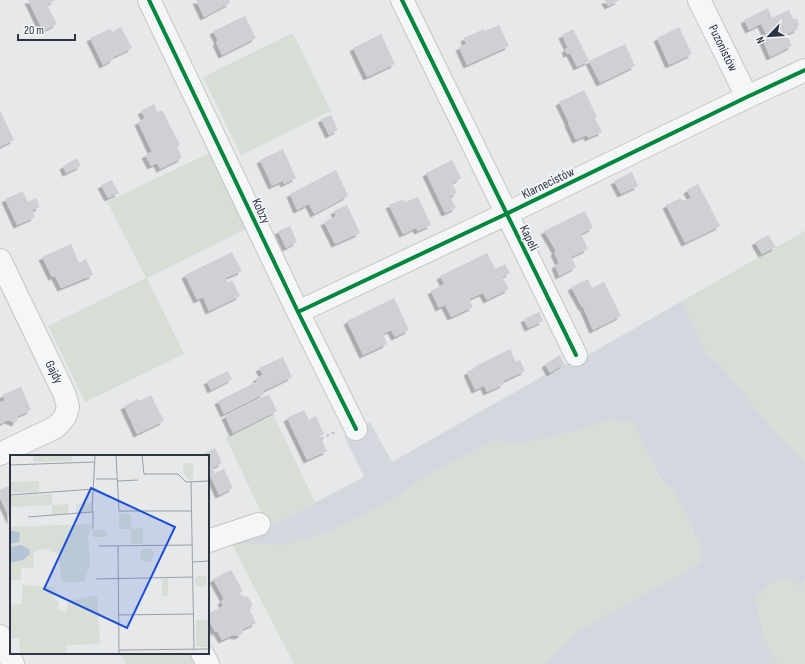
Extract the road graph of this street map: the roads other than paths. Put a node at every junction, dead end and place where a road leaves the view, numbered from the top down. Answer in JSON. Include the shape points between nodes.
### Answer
{"nodes":[{"id":1,"x":149,"y":0,"type":"edge"},
{"id":2,"x":402,"y":0,"type":"edge"},
{"id":3,"x":699,"y":0,"type":"edge"},
{"id":4,"x":805,"y":70,"type":"edge"},
{"id":5,"x":747,"y":97,"type":"junction"},
{"id":6,"x":506,"y":214,"type":"junction"},
{"id":7,"x":0,"y":260,"type":"edge"},
{"id":8,"x":298,"y":312,"type":"junction"},
{"id":9,"x":576,"y":355,"type":"dead end"},
{"id":10,"x":349,"y":429,"type":"road end"},
{"id":11,"x":0,"y":454,"type":"edge"},
{"id":12,"x":260,"y":524,"type":"dead end"},
{"id":13,"x":209,"y":541,"type":"edge"},
{"id":14,"x":10,"y":628,"type":"edge"},
{"id":15,"x":0,"y":632,"type":"edge"},
{"id":16,"x":0,"y":636,"type":"edge"},
{"id":17,"x":203,"y":654,"type":"edge"},
{"id":18,"x":13,"y":664,"type":"edge"},
{"id":19,"x":208,"y":664,"type":"edge"}],
"edges":[{"from":1,"to":8,"type":"street","name":"Kobzy"},
{"from":2,"to":6,"type":"street","name":"Kapeli"},
{"from":3,"to":5,"type":"street","name":"Puzonistów"},
{"from":4,"to":5,"type":"street","name":"Klarnecistów"},
{"from":5,"to":6,"type":"street","name":"Klarnecistów"},
{"from":6,"to":8,"type":"street","name":"Klarnecistów"},
{"from":6,"to":9,"type":"street","name":"Kapeli"},
{"from":7,"to":11,"type":"street","name":"Gajdy","via":[[65,395],[68,407],[65,416],[56,427]]},
{"from":8,"to":10,"type":"street","name":"Kobzy"},
{"from":12,"to":13,"type":"street"},
{"from":14,"to":15,"type":"street"},
{"from":16,"to":18,"type":"street"},
{"from":17,"to":19,"type":"street"}]}
